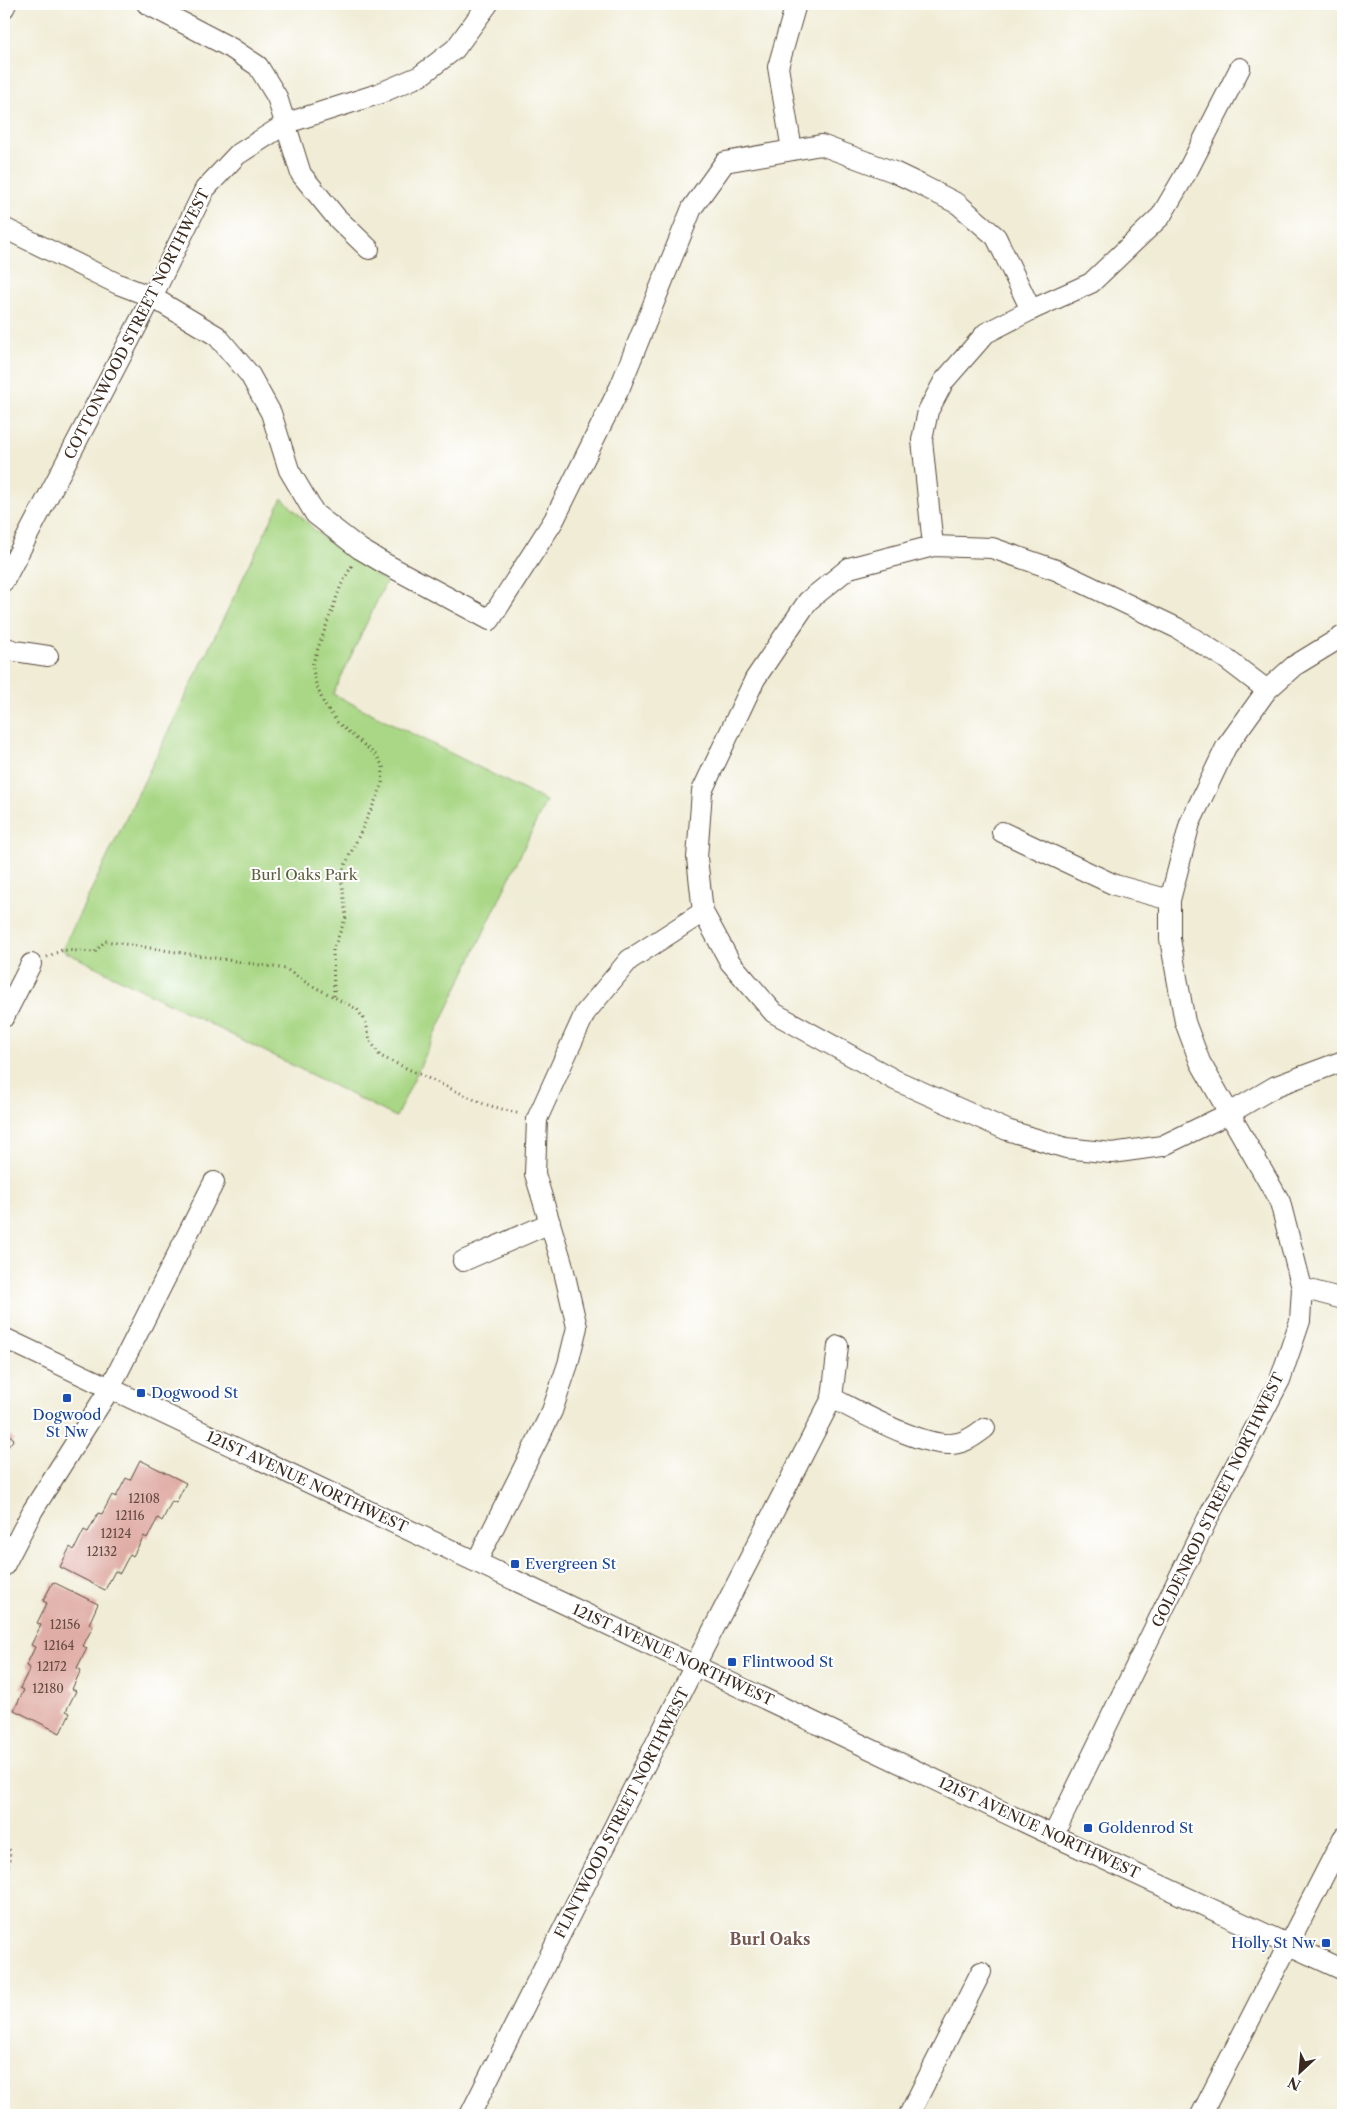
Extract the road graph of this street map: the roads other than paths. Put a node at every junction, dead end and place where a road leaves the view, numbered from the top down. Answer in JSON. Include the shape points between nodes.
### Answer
{"nodes":[{"id":1,"x":6,"y":4,"type":"edge"},
{"id":2,"x":147,"y":4,"type":"edge"},
{"id":3,"x":488,"y":4,"type":"edge"},
{"id":4,"x":796,"y":4,"type":"edge"},
{"id":5,"x":4,"y":8,"type":"edge"},
{"id":6,"x":1240,"y":68,"type":"dead end"},
{"id":7,"x":286,"y":123,"type":"junction"},
{"id":8,"x":792,"y":150,"type":"junction"},
{"id":9,"x":4,"y":228,"type":"edge"},
{"id":10,"x":369,"y":249,"type":"dead end"},
{"id":11,"x":152,"y":297,"type":"junction"},
{"id":12,"x":1031,"y":310,"type":"junction"},
{"id":13,"x":933,"y":546,"type":"junction"},
{"id":14,"x":4,"y":581,"type":"edge"},
{"id":15,"x":1343,"y":636,"type":"edge"},
{"id":16,"x":4,"y":648,"type":"edge"},
{"id":17,"x":48,"y":656,"type":"dead end"},
{"id":18,"x":1266,"y":690,"type":"junction"},
{"id":19,"x":1002,"y":832,"type":"dead end"},
{"id":20,"x":1170,"y":900,"type":"junction"},
{"id":21,"x":703,"y":912,"type":"junction"},
{"id":22,"x":32,"y":964,"type":"road end"},
{"id":23,"x":4,"y":1016,"type":"edge"},
{"id":24,"x":1343,"y":1061,"type":"edge"},
{"id":25,"x":1228,"y":1114,"type":"junction"},
{"id":26,"x":214,"y":1182,"type":"dead end"},
{"id":27,"x":550,"y":1224,"type":"junction"},
{"id":28,"x":463,"y":1261,"type":"dead end"},
{"id":29,"x":1302,"y":1288,"type":"junction"},
{"id":30,"x":1343,"y":1299,"type":"edge"},
{"id":31,"x":4,"y":1338,"type":"edge"},
{"id":32,"x":838,"y":1346,"type":"dead end"},
{"id":33,"x":109,"y":1390,"type":"junction"},
{"id":34,"x":832,"y":1398,"type":"junction"},
{"id":35,"x":985,"y":1428,"type":"dead end"},
{"id":36,"x":476,"y":1561,"type":"junction"},
{"id":37,"x":4,"y":1566,"type":"edge"},
{"id":38,"x":695,"y":1665,"type":"junction"},
{"id":39,"x":1053,"y":1836,"type":"junction"},
{"id":40,"x":1343,"y":1838,"type":"edge"},
{"id":41,"x":1290,"y":1946,"type":"junction"},
{"id":42,"x":1343,"y":1970,"type":"edge"},
{"id":43,"x":981,"y":1972,"type":"dead end"},
{"id":44,"x":470,"y":2115,"type":"edge"},
{"id":45,"x":909,"y":2115,"type":"edge"},
{"id":46,"x":1201,"y":2115,"type":"edge"}],
"edges":[{"from":1,"to":5,"type":"street"},
{"from":2,"to":7,"type":"street","via":[[231,48],[258,66],[277,97]]},
{"from":3,"to":7,"type":"street","name":"COTTONWOOD STREET NORTHWEST","via":[[456,49],[420,76],[378,94]]},
{"from":4,"to":8,"type":"street","via":[[778,67]]},
{"from":6,"to":12,"type":"street","via":[[1161,216],[1090,283]]},
{"from":7,"to":10,"type":"street","via":[[301,174],[336,217]]},
{"from":7,"to":11,"type":"street","name":"COTTONWOOD STREET NORTHWEST","via":[[237,155],[205,189]]},
{"from":8,"to":11,"type":"street","via":[[725,162],[692,208],[620,387],[554,520],[490,620],[360,549],[316,514],[289,470],[271,413],[244,369],[217,336]]},
{"from":8,"to":12,"type":"street","via":[[821,145],[894,172],[958,204],[996,237]]},
{"from":9,"to":11,"type":"street","via":[[118,284]]},
{"from":11,"to":14,"type":"street","name":"COTTONWOOD STREET NORTHWEST"},
{"from":12,"to":13,"type":"street","via":[[986,333],[944,381],[928,410],[922,440]]},
{"from":13,"to":18,"type":"street","via":[[992,548],[1056,570],[1177,628],[1225,658]]},
{"from":13,"to":21,"type":"street","via":[[850,568],[808,601],[755,678],[702,791],[697,858]]},
{"from":15,"to":18,"type":"street","name":"GOLDENROD STREET NORTHWEST","via":[[1294,666]]},
{"from":16,"to":17,"type":"street"},
{"from":18,"to":20,"type":"street","name":"GOLDENROD STREET NORTHWEST","via":[[1226,747],[1208,781],[1190,823]]},
{"from":19,"to":20,"type":"street","via":[[1115,884]]},
{"from":20,"to":25,"type":"street","name":"GOLDENROD STREET NORTHWEST","via":[[1170,939],[1184,1022],[1200,1062]]},
{"from":21,"to":25,"type":"street","via":[[730,962],[774,1013],[895,1080],[1007,1130],[1066,1148],[1112,1153],[1162,1146]]},
{"from":21,"to":27,"type":"street","via":[[629,960],[585,1013],[537,1119],[536,1174]]},
{"from":22,"to":23,"type":"street"},
{"from":24,"to":25,"type":"street","via":[[1276,1086]]},
{"from":25,"to":29,"type":"street","name":"GOLDENROD STREET NORTHWEST","via":[[1280,1202]]},
{"from":26,"to":33,"type":"street"},
{"from":27,"to":28,"type":"street"},
{"from":27,"to":36,"type":"street","via":[[577,1327],[552,1411]]},
{"from":29,"to":30,"type":"street"},
{"from":29,"to":39,"type":"street","name":"GOLDENROD STREET NORTHWEST","via":[[1300,1321],[1280,1380],[1207,1520]]},
{"from":31,"to":33,"type":"street","name":"121ST AVENUE NORTHWEST"},
{"from":32,"to":34,"type":"street","name":"FLINTWOOD STREET NORTHWEST"},
{"from":33,"to":36,"type":"street","name":"121ST AVENUE NORTHWEST"},
{"from":33,"to":37,"type":"street","via":[[32,1510]]},
{"from":34,"to":35,"type":"street","via":[[902,1432],[934,1443],[957,1444]]},
{"from":34,"to":38,"type":"street","name":"FLINTWOOD STREET NORTHWEST"},
{"from":36,"to":38,"type":"street","name":"121ST AVENUE NORTHWEST"},
{"from":38,"to":39,"type":"street","name":"121ST AVENUE NORTHWEST"},
{"from":38,"to":44,"type":"street","name":"FLINTWOOD STREET NORTHWEST"},
{"from":39,"to":41,"type":"street","name":"121ST AVENUE NORTHWEST"},
{"from":40,"to":41,"type":"street"},
{"from":41,"to":42,"type":"street","name":"121ST AVENUE NORTHWEST"},
{"from":41,"to":46,"type":"street"},
{"from":43,"to":45,"type":"street"}]}
